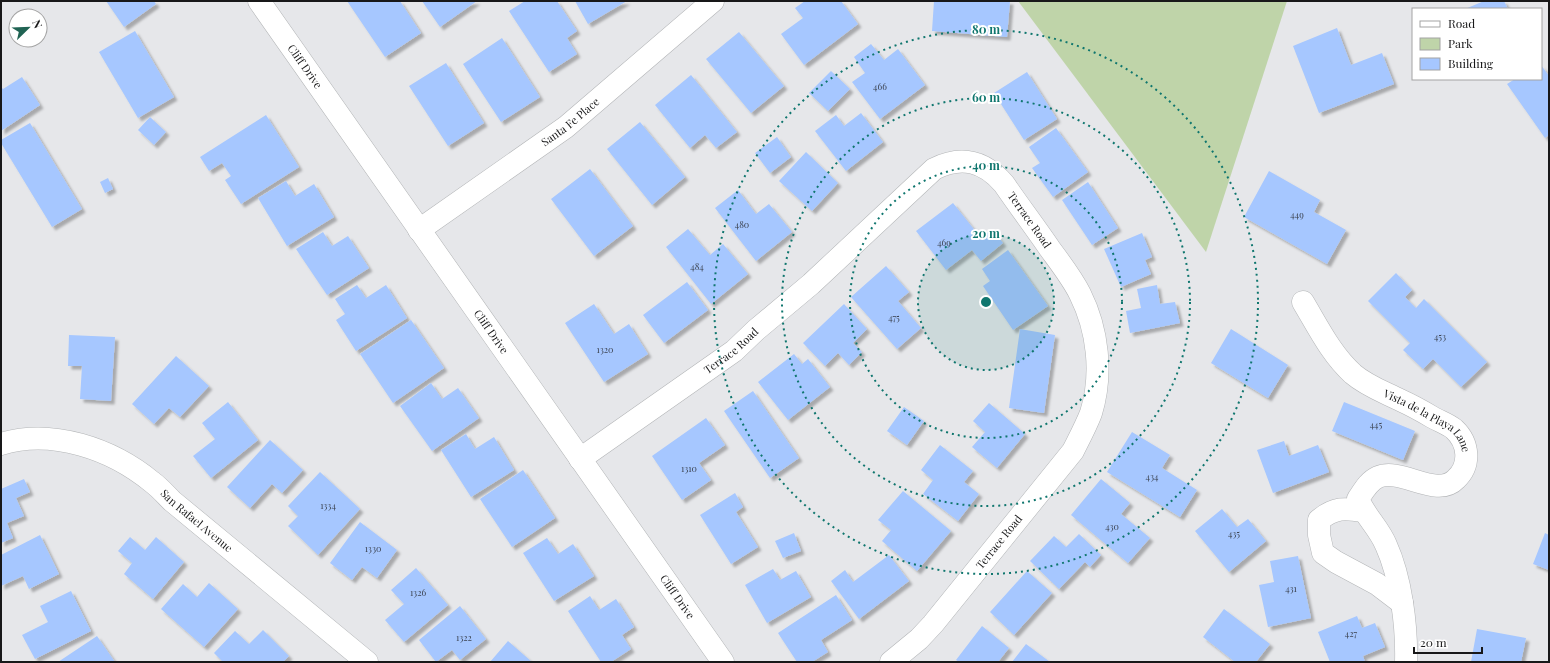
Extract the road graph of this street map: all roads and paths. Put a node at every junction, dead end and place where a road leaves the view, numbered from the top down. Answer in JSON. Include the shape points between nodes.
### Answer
{"nodes":[{"id":1,"x":259,"y":1,"type":"edge"},
{"id":2,"x":713,"y":1,"type":"edge"},
{"id":3,"x":419,"y":230,"type":"junction"},
{"id":4,"x":1303,"y":302,"type":"dead end"},
{"id":5,"x":1,"y":444,"type":"edge"},
{"id":6,"x":580,"y":458,"type":"junction"},
{"id":7,"x":1363,"y":511,"type":"junction"},
{"id":8,"x":1402,"y":603,"type":"junction"},
{"id":9,"x":367,"y":662,"type":"edge"},
{"id":10,"x":723,"y":662,"type":"edge"},
{"id":11,"x":891,"y":662,"type":"edge"},
{"id":12,"x":1406,"y":662,"type":"edge"}],
"edges":[{"from":1,"to":3,"type":"street","name":"Cliff Drive"},
{"from":2,"to":3,"type":"street","name":"Santa Fe Place","via":[[566,127]]},
{"from":3,"to":6,"type":"street","name":"Cliff Drive"},
{"from":4,"to":7,"type":"street","name":"Vista de la Playa Lane","via":[[1336,356],[1353,374],[1374,388],[1453,428],[1467,451],[1461,475],[1452,484],[1430,485],[1399,476],[1377,477],[1366,486],[1358,499]]},
{"from":5,"to":9,"type":"street","name":"San Rafael Avenue","via":[[29,439],[77,443],[104,452],[128,465],[152,481]]},
{"from":6,"to":10,"type":"street","name":"Cliff Drive"},
{"from":6,"to":11,"type":"street","name":"Terrace Road","via":[[734,351],[934,169],[946,163],[972,162],[996,174],[1081,295],[1092,326],[1098,358],[1091,412],[1073,451],[933,624]]},
{"from":7,"to":8,"type":"street","via":[[1372,520],[1386,545],[1397,573]]},
{"from":7,"to":8,"type":"street","via":[[1344,508],[1328,513],[1319,520],[1323,553],[1377,584]]},
{"from":8,"to":12,"type":"street"}]}
